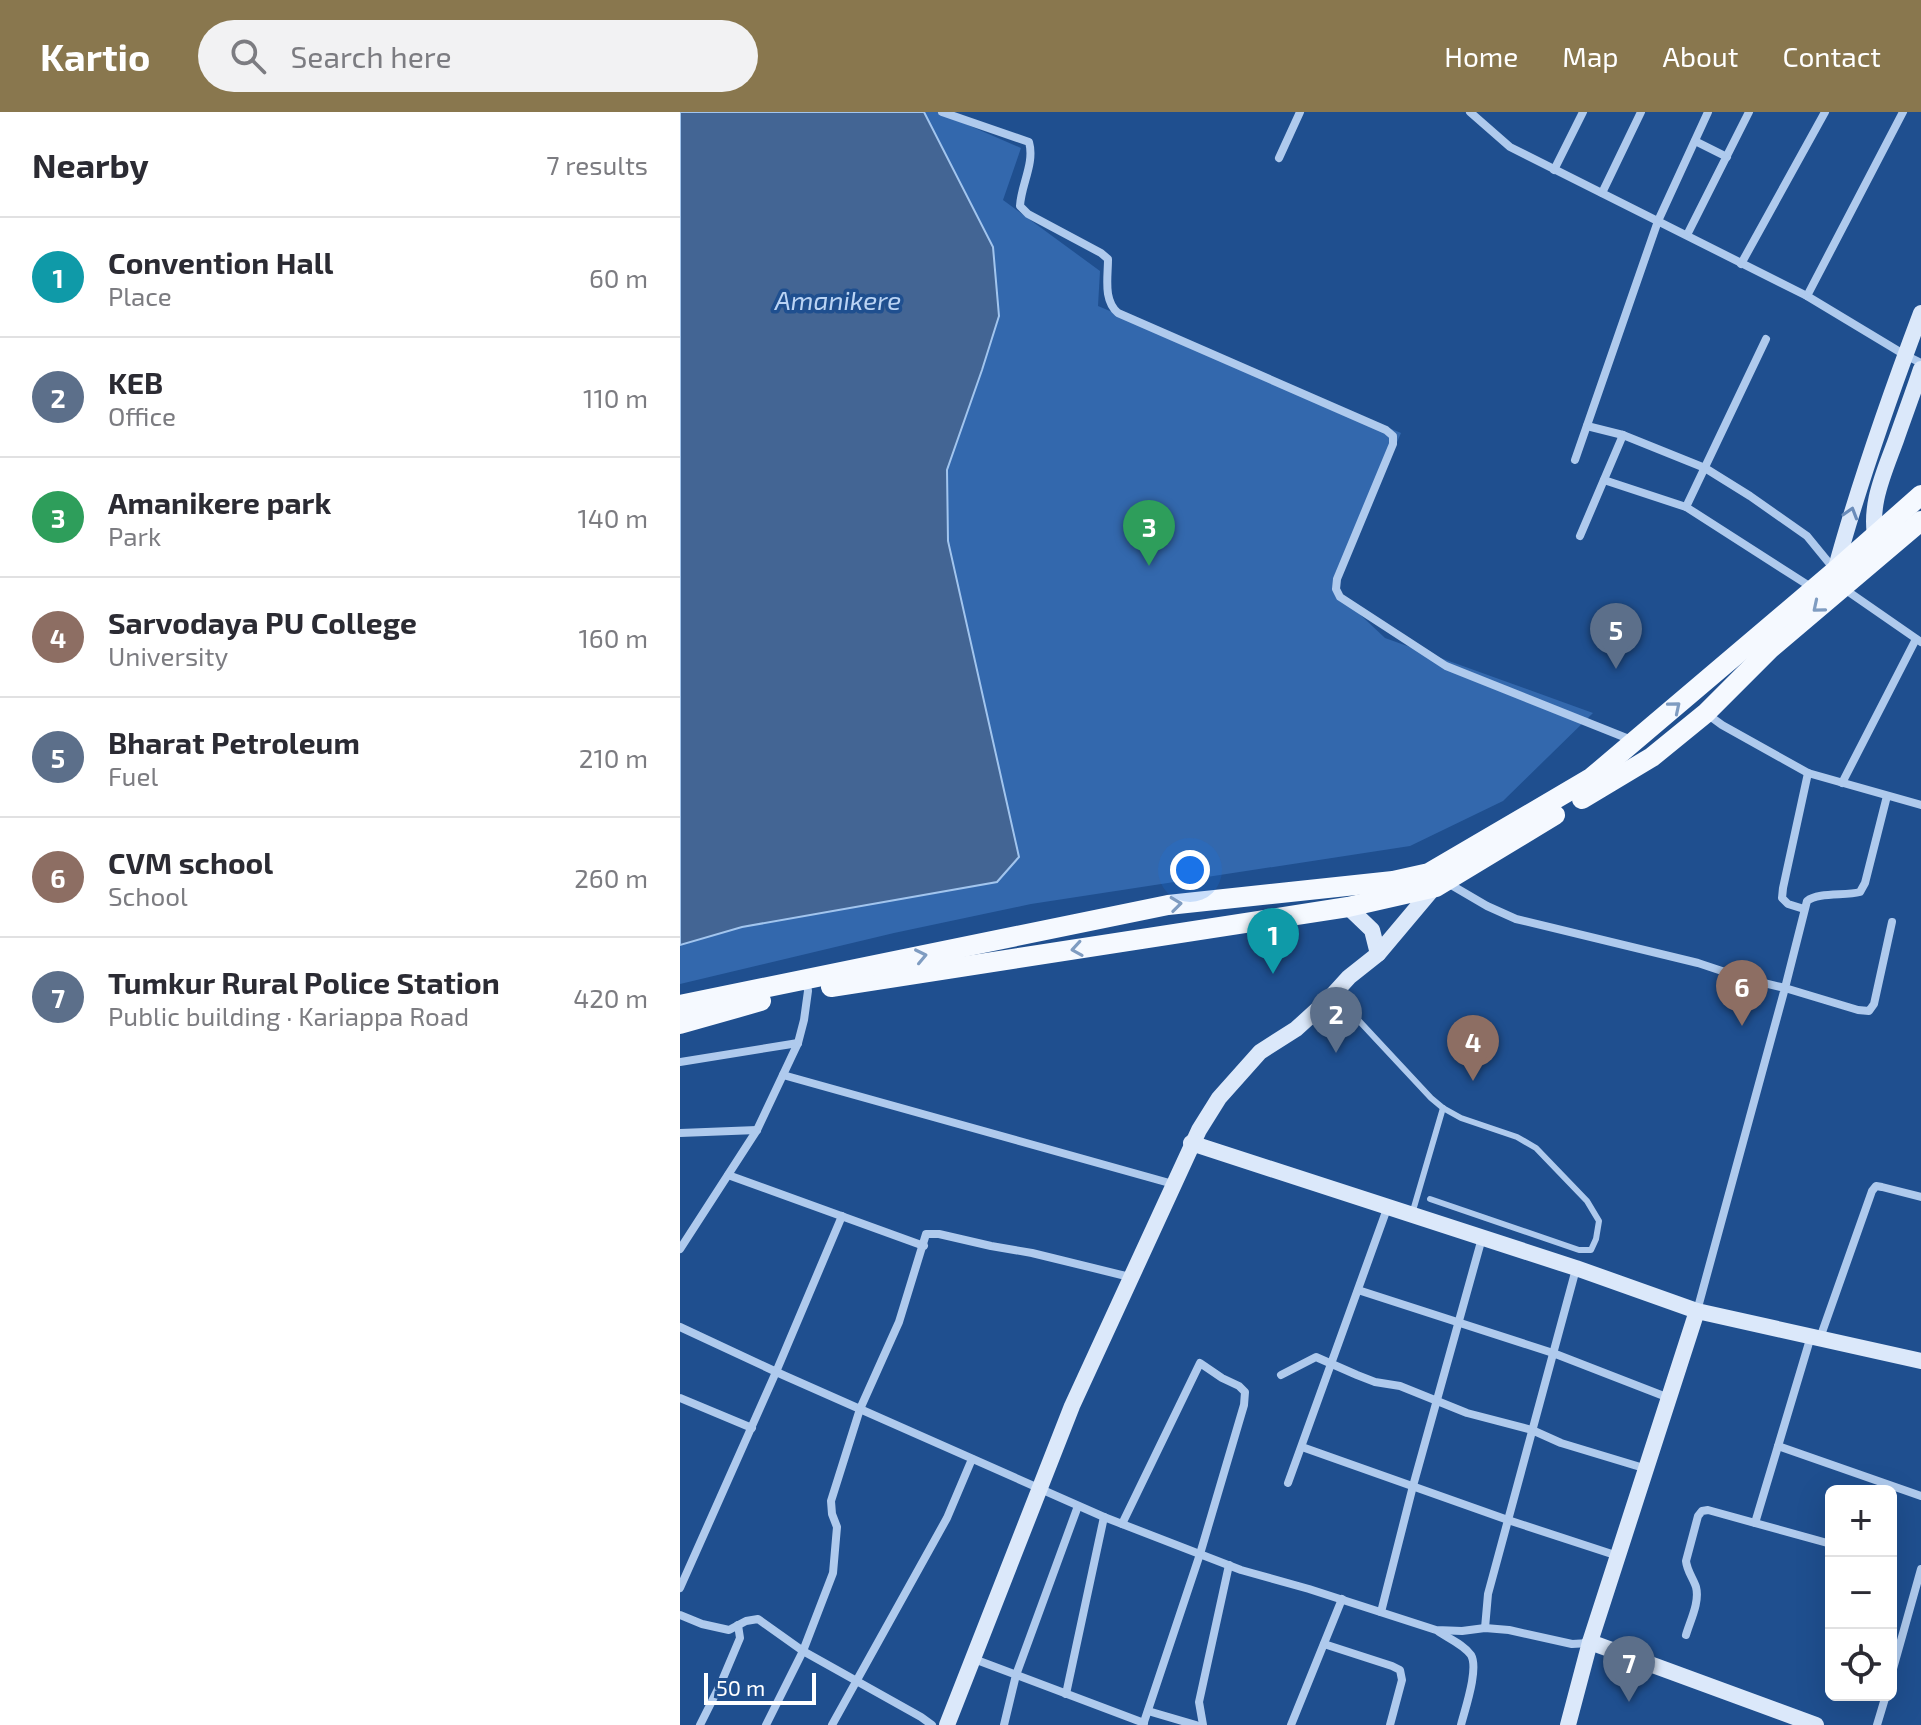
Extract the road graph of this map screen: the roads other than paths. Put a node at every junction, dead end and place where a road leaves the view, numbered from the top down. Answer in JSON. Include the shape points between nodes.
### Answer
{"nodes":[{"id":1,"x":942,"y":112,"type":"edge"},
{"id":2,"x":1300,"y":112,"type":"edge"},
{"id":3,"x":1470,"y":112,"type":"edge"},
{"id":4,"x":1583,"y":112,"type":"edge"},
{"id":5,"x":1641,"y":112,"type":"edge"},
{"id":6,"x":1708,"y":112,"type":"edge"},
{"id":7,"x":1749,"y":112,"type":"edge"},
{"id":8,"x":1825,"y":112,"type":"edge"},
{"id":9,"x":1903,"y":112,"type":"edge"},
{"id":10,"x":1695,"y":141,"type":"junction"},
{"id":11,"x":1727,"y":157,"type":"junction"},
{"id":12,"x":1279,"y":158,"type":"dead end"},
{"id":13,"x":1554,"y":170,"type":"junction"},
{"id":14,"x":1602,"y":193,"type":"junction"},
{"id":15,"x":1658,"y":221,"type":"junction"},
{"id":16,"x":1687,"y":235,"type":"junction"},
{"id":17,"x":1741,"y":264,"type":"junction"},
{"id":18,"x":1807,"y":296,"type":"junction"},
{"id":19,"x":1921,"y":313,"type":"edge"},
{"id":20,"x":1766,"y":339,"type":"dead end"},
{"id":21,"x":1905,"y":355,"type":"junction"},
{"id":22,"x":1921,"y":363,"type":"edge"},
{"id":23,"x":1921,"y":369,"type":"edge"},
{"id":24,"x":1587,"y":426,"type":"junction"},
{"id":25,"x":1623,"y":435,"type":"junction"},
{"id":26,"x":1575,"y":460,"type":"dead end"},
{"id":27,"x":1705,"y":468,"type":"junction"},
{"id":28,"x":1604,"y":480,"type":"junction"},
{"id":29,"x":1921,"y":495,"type":"edge"},
{"id":30,"x":1686,"y":507,"type":"junction"},
{"id":31,"x":1921,"y":521,"type":"edge"},
{"id":32,"x":1580,"y":536,"type":"dead end"},
{"id":33,"x":1878,"y":545,"type":"junction"},
{"id":34,"x":1839,"y":579,"type":"junction"},
{"id":35,"x":1814,"y":589,"type":"junction"},
{"id":36,"x":1918,"y":640,"type":"edge"},
{"id":37,"x":1706,"y":713,"type":"junction"},
{"id":38,"x":1635,"y":741,"type":"junction"},
{"id":39,"x":1808,"y":773,"type":"junction"},
{"id":40,"x":1842,"y":783,"type":"junction"},
{"id":41,"x":1887,"y":796,"type":"junction"},
{"id":42,"x":1921,"y":805,"type":"edge"},
{"id":43,"x":1440,"y":878,"type":"junction"},
{"id":44,"x":1348,"y":907,"type":"junction"},
{"id":45,"x":1804,"y":909,"type":"junction"},
{"id":46,"x":1892,"y":922,"type":"dead end"},
{"id":47,"x":1378,"y":954,"type":"junction"},
{"id":48,"x":807,"y":985,"type":"junction"},
{"id":49,"x":1785,"y":988,"type":"junction"},
{"id":50,"x":1333,"y":994,"type":"junction"},
{"id":51,"x":680,"y":1005,"type":"edge"},
{"id":52,"x":680,"y":1024,"type":"edge"},
{"id":53,"x":798,"y":1043,"type":"junction"},
{"id":54,"x":680,"y":1062,"type":"edge"},
{"id":55,"x":783,"y":1075,"type":"junction"},
{"id":56,"x":1443,"y":1108,"type":"junction"},
{"id":57,"x":757,"y":1130,"type":"junction"},
{"id":58,"x":680,"y":1133,"type":"edge"},
{"id":59,"x":1191,"y":1143,"type":"junction"},
{"id":60,"x":728,"y":1175,"type":"junction"},
{"id":61,"x":1173,"y":1184,"type":"junction"},
{"id":62,"x":1921,"y":1197,"type":"edge"},
{"id":63,"x":1430,"y":1199,"type":"dead end"},
{"id":64,"x":1388,"y":1206,"type":"junction"},
{"id":65,"x":1412,"y":1214,"type":"junction"},
{"id":66,"x":842,"y":1216,"type":"junction"},
{"id":67,"x":1482,"y":1238,"type":"junction"},
{"id":68,"x":924,"y":1246,"type":"junction"},
{"id":69,"x":680,"y":1249,"type":"edge"},
{"id":70,"x":1576,"y":1268,"type":"junction"},
{"id":71,"x":1131,"y":1277,"type":"junction"},
{"id":72,"x":1358,"y":1290,"type":"junction"},
{"id":73,"x":1697,"y":1311,"type":"junction"},
{"id":74,"x":1459,"y":1322,"type":"junction"},
{"id":75,"x":680,"y":1327,"type":"edge"},
{"id":76,"x":1815,"y":1337,"type":"junction"},
{"id":77,"x":1553,"y":1353,"type":"junction"},
{"id":78,"x":1921,"y":1361,"type":"edge"},
{"id":79,"x":1331,"y":1364,"type":"junction"},
{"id":80,"x":776,"y":1372,"type":"junction"},
{"id":81,"x":1281,"y":1375,"type":"dead end"},
{"id":82,"x":680,"y":1398,"type":"edge"},
{"id":83,"x":1669,"y":1399,"type":"junction"},
{"id":84,"x":1436,"y":1401,"type":"junction"},
{"id":85,"x":860,"y":1409,"type":"junction"},
{"id":86,"x":752,"y":1428,"type":"junction"},
{"id":87,"x":1532,"y":1430,"type":"junction"},
{"id":88,"x":1778,"y":1446,"type":"junction"},
{"id":89,"x":1302,"y":1447,"type":"junction"},
{"id":90,"x":972,"y":1459,"type":"junction"},
{"id":91,"x":1647,"y":1469,"type":"junction"},
{"id":92,"x":1874,"y":1480,"type":"junction"},
{"id":93,"x":1288,"y":1483,"type":"dead end"},
{"id":94,"x":1873,"y":1485,"type":"edge"},
{"id":95,"x":1413,"y":1486,"type":"junction"},
{"id":96,"x":1039,"y":1488,"type":"junction"},
{"id":97,"x":1921,"y":1496,"type":"edge"},
{"id":98,"x":1078,"y":1506,"type":"junction"},
{"id":99,"x":1104,"y":1517,"type":"junction"},
{"id":100,"x":1508,"y":1520,"type":"junction"},
{"id":101,"x":1755,"y":1523,"type":"junction"},
{"id":102,"x":1122,"y":1524,"type":"junction"},
{"id":103,"x":1825,"y":1542,"type":"edge"},
{"id":104,"x":1200,"y":1554,"type":"junction"},
{"id":105,"x":1618,"y":1556,"type":"junction"},
{"id":106,"x":1229,"y":1565,"type":"junction"},
{"id":107,"x":1921,"y":1569,"type":"edge"},
{"id":108,"x":680,"y":1588,"type":"edge"},
{"id":109,"x":1342,"y":1599,"type":"junction"},
{"id":110,"x":1381,"y":1612,"type":"junction"},
{"id":111,"x":680,"y":1615,"type":"edge"},
{"id":112,"x":738,"y":1625,"type":"junction"},
{"id":113,"x":1485,"y":1628,"type":"junction"},
{"id":114,"x":1436,"y":1630,"type":"junction"},
{"id":115,"x":1686,"y":1635,"type":"dead end"},
{"id":116,"x":1590,"y":1642,"type":"junction"},
{"id":117,"x":1324,"y":1644,"type":"junction"},
{"id":118,"x":803,"y":1651,"type":"junction"},
{"id":119,"x":1897,"y":1655,"type":"edge"},
{"id":120,"x":974,"y":1659,"type":"junction"},
{"id":121,"x":1016,"y":1675,"type":"junction"},
{"id":122,"x":856,"y":1681,"type":"junction"},
{"id":123,"x":1066,"y":1694,"type":"junction"},
{"id":124,"x":1884,"y":1701,"type":"edge"},
{"id":125,"x":1148,"y":1711,"type":"junction"},
{"id":126,"x":1143,"y":1724,"type":"edge"},
{"id":127,"x":700,"y":1725,"type":"edge"},
{"id":128,"x":766,"y":1725,"type":"edge"},
{"id":129,"x":832,"y":1725,"type":"edge"},
{"id":130,"x":932,"y":1725,"type":"edge"},
{"id":131,"x":947,"y":1725,"type":"edge"},
{"id":132,"x":1004,"y":1725,"type":"edge"},
{"id":133,"x":1196,"y":1725,"type":"edge"},
{"id":134,"x":1203,"y":1725,"type":"edge"},
{"id":135,"x":1291,"y":1725,"type":"edge"},
{"id":136,"x":1390,"y":1725,"type":"edge"},
{"id":137,"x":1461,"y":1725,"type":"edge"},
{"id":138,"x":1568,"y":1725,"type":"edge"},
{"id":139,"x":1816,"y":1725,"type":"edge"},
{"id":140,"x":1877,"y":1725,"type":"edge"}],
"edges":[{"from":1,"to":38,"type":"street","via":[[1029,142],[1032,152],[1020,206],[1108,259],[1108,297],[1118,313],[1393,436],[1337,579],[1340,597],[1446,666]]},
{"from":2,"to":12,"type":"street"},
{"from":3,"to":13,"type":"street","via":[[1510,147]]},
{"from":4,"to":13,"type":"street"},
{"from":5,"to":14,"type":"street"},
{"from":6,"to":10,"type":"street"},
{"from":7,"to":11,"type":"street"},
{"from":8,"to":17,"type":"street"},
{"from":9,"to":18,"type":"street"},
{"from":10,"to":11,"type":"street"},
{"from":10,"to":15,"type":"street"},
{"from":11,"to":16,"type":"street"},
{"from":13,"to":14,"type":"street"},
{"from":14,"to":15,"type":"street"},
{"from":15,"to":16,"type":"street"},
{"from":15,"to":24,"type":"street"},
{"from":16,"to":17,"type":"street"},
{"from":17,"to":18,"type":"street"},
{"from":18,"to":21,"type":"street"},
{"from":19,"to":21,"type":"main road"},
{"from":20,"to":27,"type":"street"},
{"from":21,"to":22,"type":"street"},
{"from":34,"to":21,"type":"main road","one_way":true,"via":[[1857,493]]},
{"from":23,"to":33,"type":"main road","via":[[1877,492]]},
{"from":24,"to":25,"type":"street"},
{"from":24,"to":26,"type":"street"},
{"from":25,"to":27,"type":"street"},
{"from":25,"to":28,"type":"street"},
{"from":27,"to":30,"type":"street"},
{"from":27,"to":34,"type":"street","via":[[1807,536]]},
{"from":28,"to":30,"type":"street"},
{"from":28,"to":32,"type":"street"},
{"from":29,"to":33,"type":"main road"},
{"from":30,"to":35,"type":"street"},
{"from":31,"to":33,"type":"main road"},
{"from":33,"to":34,"type":"main road"},
{"from":34,"to":35,"type":"main road"},
{"from":34,"to":36,"type":"street"},
{"from":34,"to":37,"type":"main road","one_way":true},
{"from":38,"to":35,"type":"main road","one_way":true},
{"from":36,"to":40,"type":"street"},
{"from":37,"to":39,"type":"street"},
{"from":37,"to":43,"type":"main road","via":[[1652,757]]},
{"from":38,"to":43,"type":"main road","via":[[1591,778]]},
{"from":39,"to":40,"type":"street"},
{"from":39,"to":45,"type":"street","via":[[1782,898]]},
{"from":40,"to":41,"type":"street"},
{"from":41,"to":42,"type":"street"},
{"from":41,"to":45,"type":"street","via":[[1860,892],[1812,897]]},
{"from":43,"to":44,"type":"main road"},
{"from":43,"to":47,"type":"main road"},
{"from":48,"to":43,"type":"main road","one_way":true,"via":[[1168,905],[1429,873]]},
{"from":43,"to":49,"type":"street","via":[[1516,919]]},
{"from":44,"to":47,"type":"main road","via":[[1372,930]]},
{"from":44,"to":48,"type":"main road","one_way":true},
{"from":45,"to":49,"type":"street"},
{"from":46,"to":49,"type":"street","via":[[1869,1011]]},
{"from":47,"to":50,"type":"main road"},
{"from":48,"to":51,"type":"main road"},
{"from":48,"to":52,"type":"main road"},
{"from":48,"to":53,"type":"street"},
{"from":49,"to":73,"type":"street"},
{"from":50,"to":56,"type":"lane"},
{"from":50,"to":59,"type":"main road","via":[[1296,1029],[1260,1052],[1219,1098]]},
{"from":53,"to":54,"type":"street"},
{"from":53,"to":55,"type":"street"},
{"from":55,"to":57,"type":"street"},
{"from":55,"to":61,"type":"street"},
{"from":56,"to":63,"type":"lane","via":[[1536,1148],[1587,1201],[1599,1221],[1596,1239],[1591,1250],[1579,1250]]},
{"from":56,"to":65,"type":"lane"},
{"from":57,"to":58,"type":"street"},
{"from":57,"to":60,"type":"street"},
{"from":59,"to":61,"type":"main road"},
{"from":59,"to":64,"type":"main road"},
{"from":60,"to":66,"type":"street"},
{"from":60,"to":69,"type":"street"},
{"from":61,"to":71,"type":"main road"},
{"from":62,"to":76,"type":"street","via":[[1876,1186],[1872,1191]]},
{"from":64,"to":65,"type":"main road"},
{"from":64,"to":72,"type":"street"},
{"from":65,"to":67,"type":"main road"},
{"from":66,"to":68,"type":"street"},
{"from":66,"to":80,"type":"street"},
{"from":67,"to":70,"type":"main road"},
{"from":67,"to":74,"type":"street"},
{"from":68,"to":71,"type":"street","via":[[926,1234],[939,1234]]},
{"from":68,"to":85,"type":"street","via":[[899,1322]]},
{"from":70,"to":73,"type":"main road"},
{"from":70,"to":77,"type":"street"},
{"from":71,"to":96,"type":"main road"},
{"from":72,"to":74,"type":"street"},
{"from":72,"to":79,"type":"street"},
{"from":73,"to":76,"type":"main road"},
{"from":73,"to":83,"type":"main road"},
{"from":74,"to":77,"type":"street"},
{"from":74,"to":84,"type":"street"},
{"from":75,"to":80,"type":"street"},
{"from":76,"to":78,"type":"main road"},
{"from":76,"to":88,"type":"street"},
{"from":77,"to":83,"type":"street"},
{"from":77,"to":87,"type":"street"},
{"from":79,"to":81,"type":"street","via":[[1316,1357]]},
{"from":79,"to":84,"type":"street"},
{"from":79,"to":89,"type":"street"},
{"from":80,"to":85,"type":"street"},
{"from":80,"to":86,"type":"street"},
{"from":82,"to":86,"type":"street"},
{"from":83,"to":91,"type":"main road"},
{"from":84,"to":87,"type":"street"},
{"from":84,"to":95,"type":"street"},
{"from":85,"to":90,"type":"street"},
{"from":85,"to":118,"type":"street","via":[[831,1501],[837,1527],[833,1573]]},
{"from":86,"to":108,"type":"street"},
{"from":87,"to":91,"type":"street"},
{"from":87,"to":100,"type":"street"},
{"from":88,"to":92,"type":"street"},
{"from":88,"to":101,"type":"street"},
{"from":89,"to":93,"type":"street"},
{"from":89,"to":95,"type":"street"},
{"from":90,"to":96,"type":"street"},
{"from":90,"to":122,"type":"street","via":[[947,1518]]},
{"from":91,"to":105,"type":"main road"},
{"from":92,"to":94,"type":"street"},
{"from":92,"to":97,"type":"street"},
{"from":95,"to":100,"type":"street"},
{"from":95,"to":110,"type":"street"},
{"from":96,"to":98,"type":"street"},
{"from":96,"to":120,"type":"main road"},
{"from":98,"to":99,"type":"street"},
{"from":98,"to":121,"type":"street"},
{"from":99,"to":102,"type":"street"},
{"from":99,"to":123,"type":"street"},
{"from":100,"to":105,"type":"street"},
{"from":100,"to":113,"type":"street","via":[[1488,1594]]},
{"from":101,"to":103,"type":"street"},
{"from":101,"to":115,"type":"street","via":[[1708,1510],[1698,1516],[1686,1561],[1697,1600]]},
{"from":102,"to":104,"type":"street"},
{"from":102,"to":104,"type":"street","via":[[1200,1363],[1245,1392]]},
{"from":104,"to":106,"type":"street"},
{"from":104,"to":125,"type":"street"},
{"from":105,"to":116,"type":"main road"},
{"from":106,"to":109,"type":"street"},
{"from":106,"to":134,"type":"street","via":[[1199,1702]]},
{"from":107,"to":119,"type":"street"},
{"from":109,"to":110,"type":"street"},
{"from":109,"to":117,"type":"street"},
{"from":110,"to":114,"type":"street"},
{"from":111,"to":112,"type":"street","via":[[729,1630]]},
{"from":112,"to":118,"type":"street","via":[[758,1619]]},
{"from":112,"to":127,"type":"street","via":[[740,1638]]},
{"from":113,"to":114,"type":"street"},
{"from":113,"to":116,"type":"street","via":[[1572,1644]]},
{"from":114,"to":137,"type":"street","via":[[1474,1661]]},
{"from":116,"to":138,"type":"main road"},
{"from":116,"to":139,"type":"main road"},
{"from":117,"to":135,"type":"street"},
{"from":117,"to":136,"type":"street","via":[[1400,1670]]},
{"from":118,"to":122,"type":"street"},
{"from":118,"to":128,"type":"street"},
{"from":120,"to":121,"type":"street"},
{"from":120,"to":131,"type":"main road"},
{"from":121,"to":123,"type":"street"},
{"from":121,"to":132,"type":"street"},
{"from":122,"to":129,"type":"street"},
{"from":122,"to":130,"type":"street"},
{"from":123,"to":126,"type":"street"},
{"from":124,"to":140,"type":"street"},
{"from":125,"to":126,"type":"street"},
{"from":125,"to":133,"type":"street"}]}
